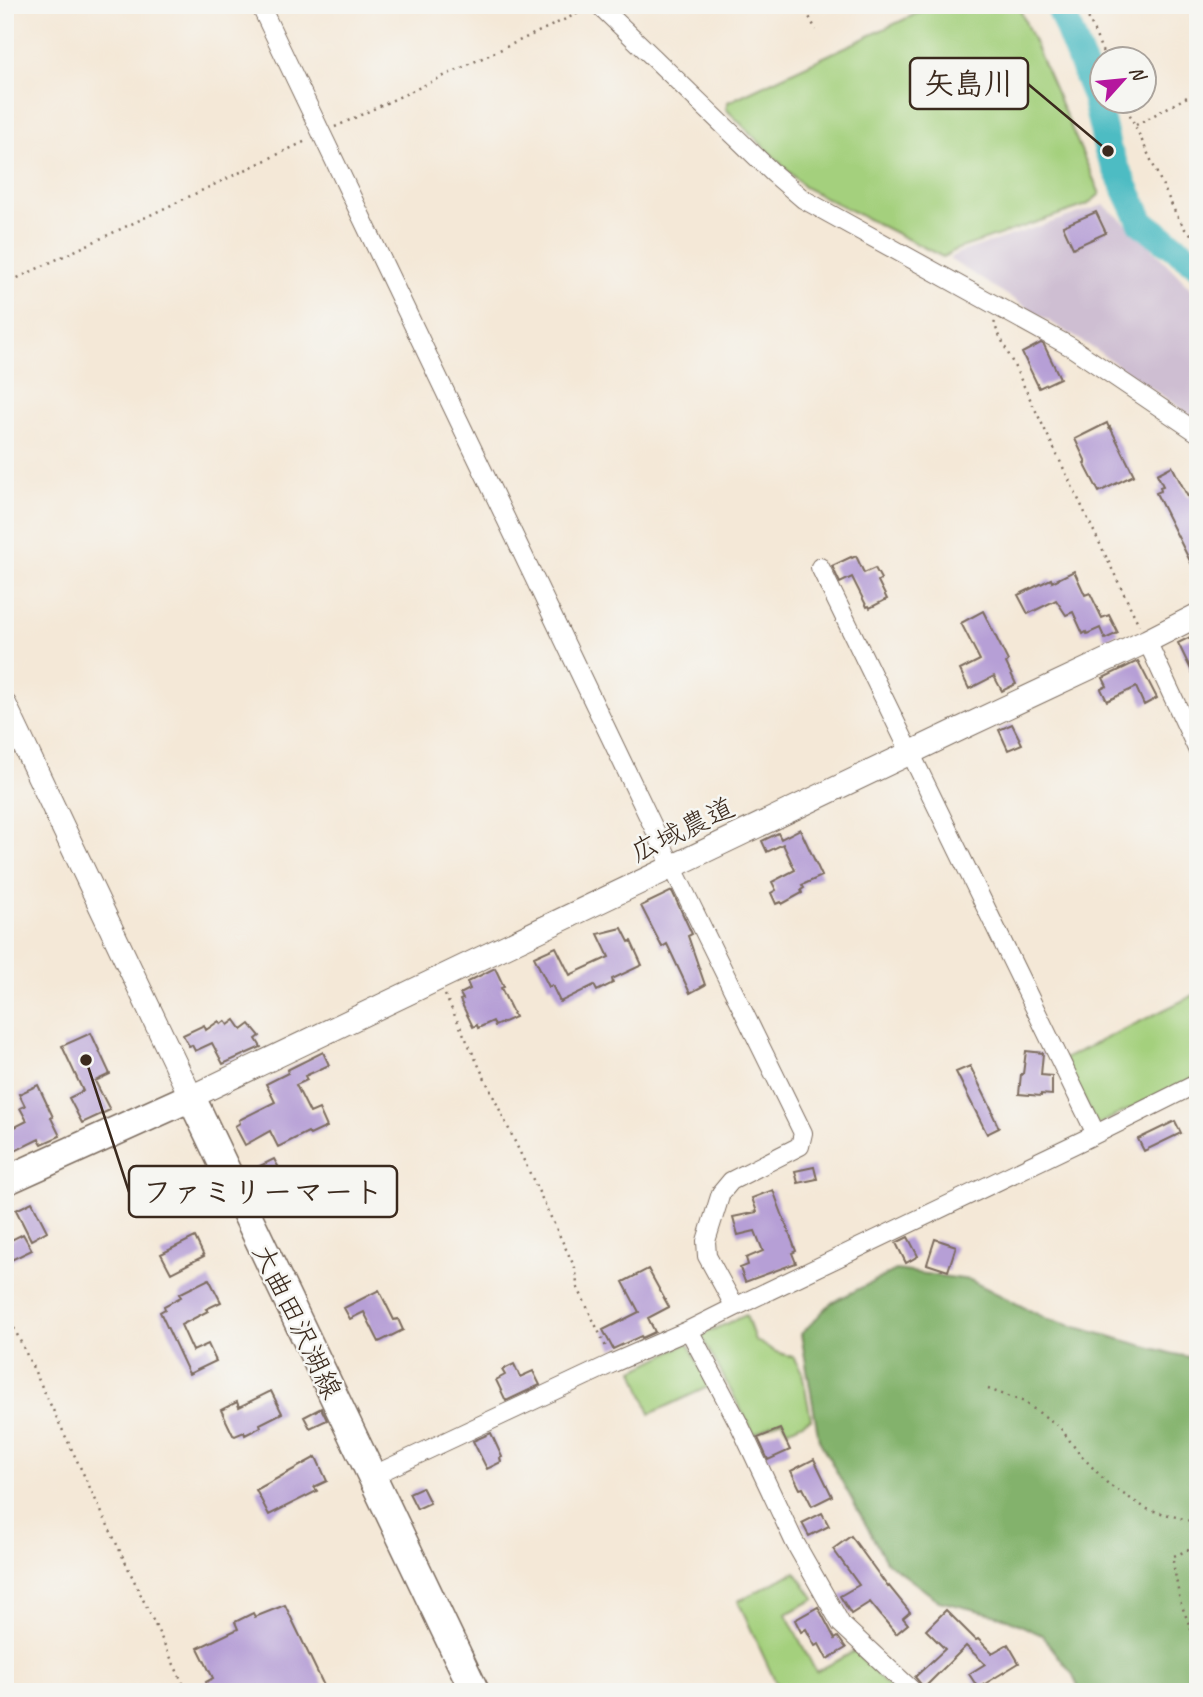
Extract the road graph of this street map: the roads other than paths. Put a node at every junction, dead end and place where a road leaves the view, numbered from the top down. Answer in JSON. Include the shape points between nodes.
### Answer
{"nodes":[{"id":1,"x":260,"y":5,"type":"edge"},
{"id":2,"x":597,"y":5,"type":"edge"},
{"id":3,"x":1198,"y":433,"type":"edge"},
{"id":4,"x":820,"y":567,"type":"dead end"},
{"id":5,"x":1198,"y":615,"type":"edge"},
{"id":6,"x":1147,"y":641,"type":"junction"},
{"id":7,"x":5,"y":705,"type":"edge"},
{"id":8,"x":1198,"y":751,"type":"edge"},
{"id":9,"x":910,"y":753,"type":"junction"},
{"id":10,"x":672,"y":866,"type":"junction"},
{"id":11,"x":1198,"y":1083,"type":"edge"},
{"id":12,"x":191,"y":1097,"type":"junction"},
{"id":13,"x":1096,"y":1134,"type":"junction"},
{"id":14,"x":5,"y":1181,"type":"edge"},
{"id":15,"x":734,"y":1307,"type":"junction"},
{"id":16,"x":689,"y":1330,"type":"junction"},
{"id":17,"x":372,"y":1476,"type":"junction"},
{"id":18,"x":475,"y":1692,"type":"edge"},
{"id":19,"x":914,"y":1692,"type":"edge"}],
"edges":[{"from":1,"to":10,"type":"street"},
{"from":2,"to":3,"type":"street","via":[[803,199],[1071,347]]},
{"from":4,"to":9,"type":"street"},
{"from":5,"to":6,"type":"street","name":"広域農道"},
{"from":6,"to":8,"type":"street"},
{"from":6,"to":9,"type":"street","name":"広域農道"},
{"from":7,"to":12,"type":"street"},
{"from":9,"to":10,"type":"street","name":"広域農道"},
{"from":9,"to":13,"type":"street"},
{"from":10,"to":12,"type":"street","name":"広域農道"},
{"from":10,"to":15,"type":"street","via":[[803,1133],[800,1146],[731,1181],[721,1193],[706,1241],[708,1256]]},
{"from":11,"to":13,"type":"street"},
{"from":12,"to":14,"type":"main road"},
{"from":12,"to":17,"type":"main road","name":"大曲田沢湖線"},
{"from":13,"to":15,"type":"street"},
{"from":15,"to":16,"type":"street"},
{"from":16,"to":17,"type":"street"},
{"from":16,"to":19,"type":"street","via":[[794,1541],[841,1624]]},
{"from":17,"to":18,"type":"main road","name":"大曲田沢湖線"}]}
